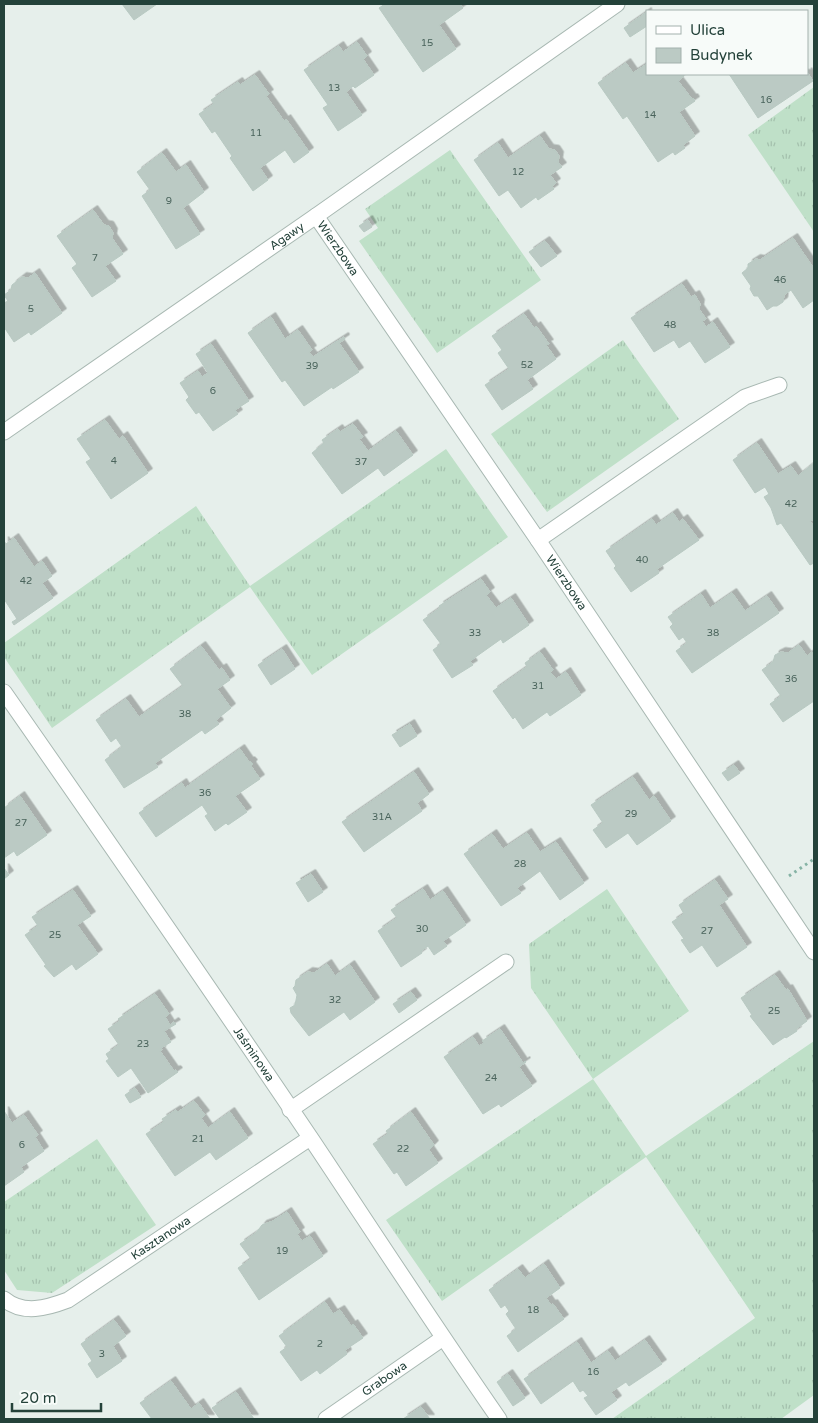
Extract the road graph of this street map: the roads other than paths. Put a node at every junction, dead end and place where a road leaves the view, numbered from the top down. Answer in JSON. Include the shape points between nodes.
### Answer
{"nodes":[{"id":1,"x":617,"y":4,"type":"edge"},
{"id":2,"x":316,"y":216,"type":"junction"},
{"id":3,"x":779,"y":384,"type":"dead end"},
{"id":4,"x":4,"y":432,"type":"edge"},
{"id":5,"x":538,"y":540,"type":"junction"},
{"id":6,"x":4,"y":692,"type":"edge"},
{"id":7,"x":814,"y":952,"type":"edge"},
{"id":8,"x":506,"y":962,"type":"dead end"},
{"id":9,"x":290,"y":1110,"type":"junction"},
{"id":10,"x":310,"y":1138,"type":"junction"},
{"id":11,"x":4,"y":1299,"type":"edge"},
{"id":12,"x":443,"y":1338,"type":"junction"},
{"id":13,"x":326,"y":1419,"type":"edge"},
{"id":14,"x":499,"y":1419,"type":"edge"}],
"edges":[{"from":1,"to":2,"type":"street","name":"Agawy"},
{"from":2,"to":4,"type":"street","name":"Agawy"},
{"from":2,"to":5,"type":"street","name":"Wierzbowa"},
{"from":3,"to":5,"type":"street","via":[[745,397]]},
{"from":5,"to":7,"type":"street","name":"Wierzbowa"},
{"from":6,"to":9,"type":"street","name":"Jaśminowa"},
{"from":8,"to":9,"type":"street"},
{"from":9,"to":10,"type":"street","name":"Jaśminowa"},
{"from":10,"to":11,"type":"street","name":"Kasztanowa","via":[[68,1300],[46,1308],[27,1309],[10,1305]]},
{"from":10,"to":12,"type":"street","name":"Jaśminowa"},
{"from":12,"to":13,"type":"street","name":"Grabowa"},
{"from":12,"to":14,"type":"street","name":"Jaśminowa"}]}
